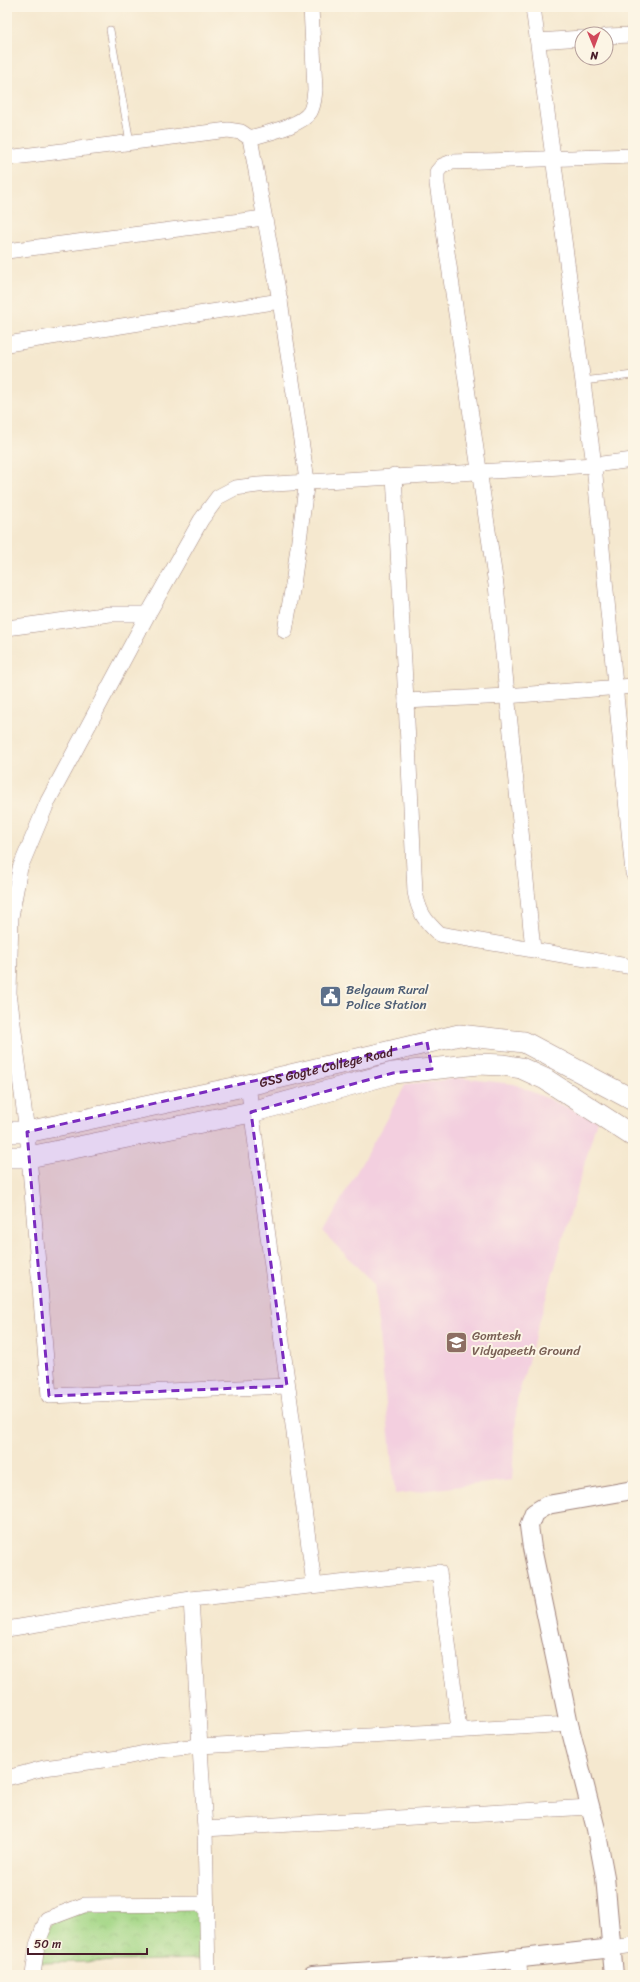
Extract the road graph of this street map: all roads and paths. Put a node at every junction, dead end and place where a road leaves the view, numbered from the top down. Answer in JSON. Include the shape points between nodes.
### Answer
{"nodes":[{"id":1,"x":311,"y":7,"type":"edge"},
{"id":2,"x":533,"y":7,"type":"edge"},
{"id":3,"x":110,"y":30,"type":"dead end"},
{"id":4,"x":633,"y":35,"type":"edge"},
{"id":5,"x":614,"y":36,"type":"edge"},
{"id":6,"x":574,"y":39,"type":"edge"},
{"id":7,"x":538,"y":41,"type":"junction"},
{"id":8,"x":250,"y":138,"type":"junction"},
{"id":9,"x":130,"y":142,"type":"junction"},
{"id":10,"x":633,"y":156,"type":"edge"},
{"id":11,"x":7,"y":158,"type":"edge"},
{"id":12,"x":554,"y":158,"type":"junction"},
{"id":13,"x":264,"y":218,"type":"junction"},
{"id":14,"x":7,"y":251,"type":"edge"},
{"id":15,"x":280,"y":301,"type":"junction"},
{"id":16,"x":7,"y":344,"type":"edge"},
{"id":17,"x":633,"y":375,"type":"edge"},
{"id":18,"x":583,"y":381,"type":"junction"},
{"id":19,"x":633,"y":460,"type":"edge"},
{"id":20,"x":594,"y":465,"type":"junction"},
{"id":21,"x":480,"y":471,"type":"junction"},
{"id":22,"x":394,"y":475,"type":"junction"},
{"id":23,"x":307,"y":480,"type":"junction"},
{"id":24,"x":148,"y":614,"type":"junction"},
{"id":25,"x":7,"y":628,"type":"edge"},
{"id":26,"x":285,"y":631,"type":"dead end"},
{"id":27,"x":633,"y":686,"type":"edge"},
{"id":28,"x":614,"y":688,"type":"junction"},
{"id":29,"x":506,"y":696,"type":"junction"},
{"id":30,"x":406,"y":701,"type":"junction"},
{"id":31,"x":633,"y":873,"type":"edge"},
{"id":32,"x":532,"y":949,"type":"junction"},
{"id":33,"x":633,"y":967,"type":"edge"},
{"id":34,"x":427,"y":1042,"type":"junction"},
{"id":35,"x":432,"y":1069,"type":"junction"},
{"id":36,"x":248,"y":1085,"type":"junction"},
{"id":37,"x":633,"y":1100,"type":"edge"},
{"id":38,"x":252,"y":1112,"type":"junction"},
{"id":39,"x":17,"y":1132,"type":"edge"},
{"id":40,"x":633,"y":1136,"type":"edge"},
{"id":41,"x":29,"y":1156,"type":"junction"},
{"id":42,"x":7,"y":1157,"type":"edge"},
{"id":43,"x":287,"y":1386,"type":"junction"},
{"id":44,"x":633,"y":1490,"type":"edge"},
{"id":45,"x":314,"y":1584,"type":"junction"},
{"id":46,"x":192,"y":1599,"type":"junction"},
{"id":47,"x":7,"y":1629,"type":"edge"},
{"id":48,"x":570,"y":1724,"type":"junction"},
{"id":49,"x":459,"y":1729,"type":"junction"},
{"id":50,"x":201,"y":1746,"type":"junction"},
{"id":51,"x":7,"y":1778,"type":"edge"},
{"id":52,"x":590,"y":1807,"type":"junction"},
{"id":53,"x":205,"y":1829,"type":"junction"},
{"id":54,"x":206,"y":1904,"type":"junction"},
{"id":55,"x":633,"y":1944,"type":"edge"},
{"id":56,"x":613,"y":1948,"type":"junction"},
{"id":57,"x":518,"y":1957,"type":"junction"},
{"id":58,"x":450,"y":1971,"type":"edge"},
{"id":59,"x":344,"y":1974,"type":"edge"},
{"id":60,"x":33,"y":1975,"type":"edge"},
{"id":61,"x":208,"y":1975,"type":"edge"},
{"id":62,"x":312,"y":1975,"type":"edge"},
{"id":63,"x":520,"y":1975,"type":"edge"},
{"id":64,"x":614,"y":1975,"type":"edge"}],
"edges":[{"from":1,"to":8,"type":"street","via":[[315,90],[310,112],[300,122]]},
{"from":2,"to":7,"type":"street"},
{"from":3,"to":9,"type":"lane"},
{"from":4,"to":5,"type":"street"},
{"from":6,"to":7,"type":"street"},
{"from":7,"to":12,"type":"street"},
{"from":8,"to":9,"type":"street","via":[[241,132],[228,130]]},
{"from":8,"to":13,"type":"street"},
{"from":9,"to":11,"type":"street"},
{"from":10,"to":12,"type":"street"},
{"from":12,"to":18,"type":"street"},
{"from":12,"to":21,"type":"street","via":[[452,162],[442,166],[437,172]]},
{"from":13,"to":14,"type":"street"},
{"from":13,"to":15,"type":"street"},
{"from":15,"to":16,"type":"street"},
{"from":15,"to":23,"type":"street"},
{"from":17,"to":18,"type":"lane"},
{"from":18,"to":20,"type":"street"},
{"from":19,"to":20,"type":"street"},
{"from":20,"to":21,"type":"street"},
{"from":20,"to":28,"type":"street"},
{"from":21,"to":22,"type":"street"},
{"from":21,"to":29,"type":"street","via":[[496,585]]},
{"from":22,"to":23,"type":"street","via":[[365,479]]},
{"from":22,"to":30,"type":"street"},
{"from":23,"to":24,"type":"street","via":[[235,488],[218,497],[201,520]]},
{"from":23,"to":26,"type":"street"},
{"from":24,"to":25,"type":"street","via":[[110,614]]},
{"from":24,"to":39,"type":"street","via":[[48,801],[20,868],[11,918],[9,993]]},
{"from":27,"to":28,"type":"street"},
{"from":28,"to":29,"type":"street"},
{"from":28,"to":31,"type":"street"},
{"from":29,"to":30,"type":"street"},
{"from":29,"to":32,"type":"street"},
{"from":30,"to":32,"type":"street","via":[[415,892],[425,921],[439,934]]},
{"from":32,"to":33,"type":"street"},
{"from":34,"to":35,"type":"main road"},
{"from":34,"to":36,"type":"main road","name":"GSS Gogte College Road"},
{"from":34,"to":37,"type":"main road","name":"GSS Gogte College Road","via":[[459,1035],[524,1042]]},
{"from":35,"to":38,"type":"main road","via":[[393,1073]]},
{"from":35,"to":40,"type":"main road","via":[[478,1064],[521,1068],[545,1079]]},
{"from":36,"to":38,"type":"street"},
{"from":36,"to":39,"type":"main road","name":"GSS Gogte College Road"},
{"from":38,"to":41,"type":"main road"},
{"from":38,"to":43,"type":"street"},
{"from":39,"to":41,"type":"street"},
{"from":41,"to":42,"type":"main road"},
{"from":41,"to":43,"type":"street","via":[[49,1396]]},
{"from":43,"to":45,"type":"street"},
{"from":44,"to":48,"type":"street","via":[[547,1505],[534,1513],[529,1526]]},
{"from":45,"to":46,"type":"street"},
{"from":45,"to":49,"type":"street","via":[[439,1572]]},
{"from":46,"to":47,"type":"street"},
{"from":46,"to":50,"type":"street"},
{"from":48,"to":49,"type":"street"},
{"from":48,"to":52,"type":"street"},
{"from":49,"to":50,"type":"street"},
{"from":50,"to":51,"type":"street","via":[[158,1750],[44,1768]]},
{"from":50,"to":53,"type":"street"},
{"from":52,"to":53,"type":"street"},
{"from":52,"to":56,"type":"street","via":[[605,1877]]},
{"from":53,"to":54,"type":"street"},
{"from":54,"to":60,"type":"street","via":[[84,1905],[47,1919],[37,1945]]},
{"from":54,"to":61,"type":"street"},
{"from":55,"to":56,"type":"street"},
{"from":56,"to":57,"type":"street"},
{"from":56,"to":64,"type":"street"},
{"from":57,"to":58,"type":"street"},
{"from":57,"to":63,"type":"street"},
{"from":58,"to":59,"type":"street"},
{"from":59,"to":62,"type":"street"}]}
